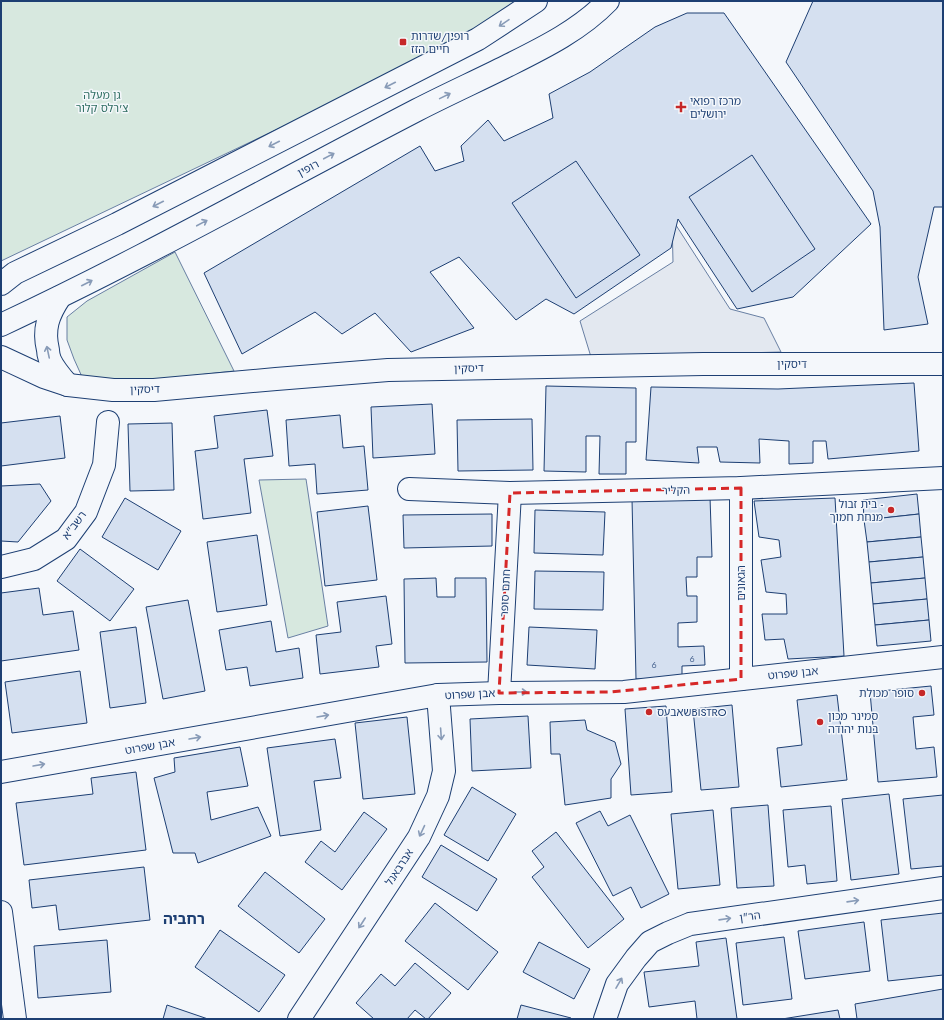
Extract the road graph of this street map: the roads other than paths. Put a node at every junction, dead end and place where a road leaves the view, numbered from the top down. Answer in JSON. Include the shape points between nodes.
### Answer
{"nodes":[{"id":1,"x":536,"y":1,"type":"edge"},
{"id":2,"x":608,"y":1,"type":"edge"},
{"id":3,"x":6,"y":279,"type":"edge"},
{"id":4,"x":60,"y":297,"type":"junction"},
{"id":5,"x":1,"y":324,"type":"edge"},
{"id":6,"x":1,"y":357,"type":"edge"},
{"id":7,"x":943,"y":366,"type":"edge"},
{"id":8,"x":68,"y":385,"type":"junction"},
{"id":9,"x":108,"y":422,"type":"dead end"},
{"id":10,"x":943,"y":478,"type":"edge"},
{"id":11,"x":741,"y":488,"type":"junction"},
{"id":12,"x":409,"y":489,"type":"dead end"},
{"id":13,"x":510,"y":493,"type":"junction"},
{"id":14,"x":1,"y":567,"type":"edge"},
{"id":15,"x":943,"y":657,"type":"edge"},
{"id":16,"x":741,"y":679,"type":"junction"},
{"id":17,"x":499,"y":692,"type":"junction"},
{"id":18,"x":438,"y":696,"type":"junction"},
{"id":19,"x":1,"y":772,"type":"edge"},
{"id":20,"x":943,"y":888,"type":"edge"},
{"id":21,"x":1,"y":912,"type":"edge"},
{"id":22,"x":15,"y":1019,"type":"edge"},
{"id":23,"x":299,"y":1019,"type":"edge"},
{"id":24,"x":605,"y":1019,"type":"edge"}],
"edges":[{"from":1,"to":3,"type":"street","one_way":true,"via":[[478,39]]},
{"from":4,"to":2,"type":"street","name":"רופין","one_way":true,"via":[[418,110],[532,54],[569,33]]},
{"from":4,"to":5,"type":"street","name":"רופין"},
{"from":8,"to":4,"type":"street","one_way":true,"via":[[49,359],[46,342],[48,319]]},
{"from":6,"to":8,"type":"street","name":"דיסקין"},
{"from":7,"to":8,"type":"street","name":"דיסקין","via":[[703,364],[388,370],[154,390],[113,390]]},
{"from":9,"to":14,"type":"street","name":"רשב\"א","via":[[104,465],[86,512],[66,539],[34,559]]},
{"from":10,"to":11,"type":"street","name":"הקליר"},
{"from":11,"to":13,"type":"street","name":"הקליר"},
{"from":11,"to":16,"type":"street","name":"הגאונים"},
{"from":12,"to":13,"type":"street","name":"הקליר"},
{"from":13,"to":17,"type":"street","name":"חתם סופר"},
{"from":15,"to":16,"type":"street","name":"אבן שפרוט"},
{"from":17,"to":16,"type":"street","name":"אבן שפרוט","one_way":true,"via":[[624,692]]},
{"from":17,"to":18,"type":"street","name":"אבן שפרוט"},
{"from":19,"to":18,"type":"street","name":"אבן שפרוט","one_way":true},
{"from":18,"to":23,"type":"street","name":"אברבאנל","one_way":true,"via":[[444,771],[438,796],[419,837]]},
{"from":24,"to":20,"type":"street","name":"הר\"ן","one_way":true,"via":[[617,984],[650,942],[690,924]]},
{"from":21,"to":22,"type":"street"}]}
